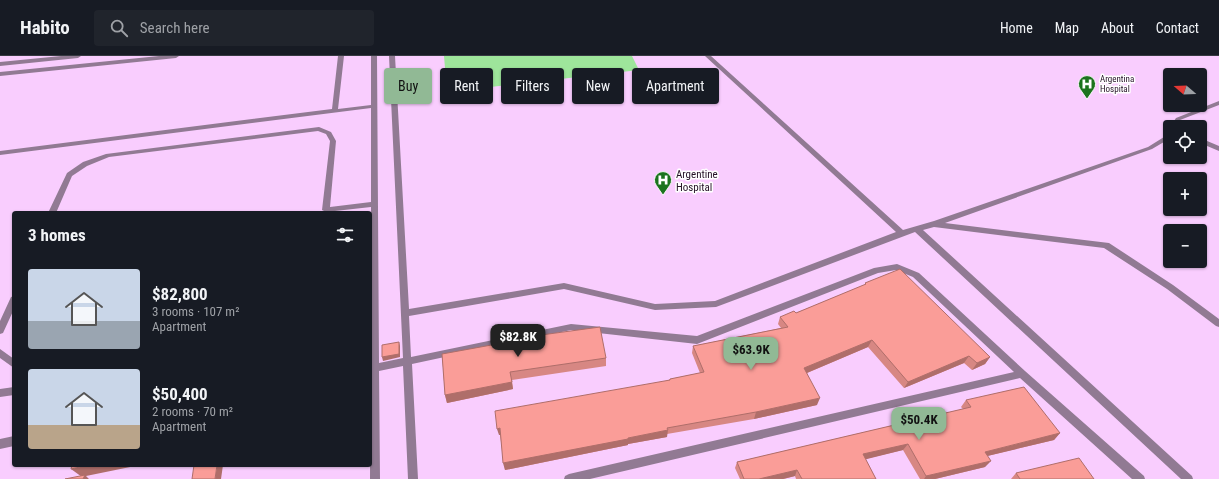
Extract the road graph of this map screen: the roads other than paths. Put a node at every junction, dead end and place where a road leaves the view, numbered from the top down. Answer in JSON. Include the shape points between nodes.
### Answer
{"nodes":[{"id":1,"x":78,"y":56,"type":"edge"},
{"id":2,"x":176,"y":56,"type":"edge"},
{"id":3,"x":341,"y":56,"type":"edge"},
{"id":4,"x":374,"y":56,"type":"edge"},
{"id":5,"x":392,"y":56,"type":"edge"},
{"id":6,"x":708,"y":56,"type":"edge"},
{"id":7,"x":0,"y":64,"type":"edge"},
{"id":8,"x":0,"y":74,"type":"edge"},
{"id":9,"x":1219,"y":103,"type":"edge"},
{"id":10,"x":374,"y":106,"type":"junction"},
{"id":11,"x":335,"y":111,"type":"junction"},
{"id":12,"x":1177,"y":120,"type":"edge"},
{"id":13,"x":1163,"y":140,"type":"edge"},
{"id":14,"x":1207,"y":143,"type":"edge"},
{"id":15,"x":1219,"y":149,"type":"edge"},
{"id":16,"x":0,"y":153,"type":"edge"},
{"id":17,"x":374,"y":204,"type":"junction"},
{"id":18,"x":53,"y":211,"type":"edge"},
{"id":19,"x":326,"y":211,"type":"edge"},
{"id":20,"x":332,"y":211,"type":"edge"},
{"id":21,"x":934,"y":224,"type":"junction"},
{"id":22,"x":917,"y":229,"type":"junction"},
{"id":23,"x":902,"y":233,"type":"junction"},
{"id":24,"x":12,"y":303,"type":"edge"},
{"id":25,"x":406,"y":313,"type":"junction"},
{"id":26,"x":372,"y":321,"type":"edge"},
{"id":27,"x":1219,"y":324,"type":"edge"},
{"id":28,"x":0,"y":330,"type":"edge"},
{"id":29,"x":0,"y":353,"type":"edge"},
{"id":30,"x":12,"y":362,"type":"edge"},
{"id":31,"x":408,"y":362,"type":"junction"},
{"id":32,"x":372,"y":368,"type":"edge"},
{"id":33,"x":1022,"y":374,"type":"junction"},
{"id":34,"x":12,"y":391,"type":"edge"},
{"id":35,"x":0,"y":393,"type":"edge"},
{"id":36,"x":12,"y":441,"type":"edge"},
{"id":37,"x":0,"y":444,"type":"edge"},
{"id":38,"x":375,"y":479,"type":"edge"},
{"id":39,"x":413,"y":479,"type":"edge"},
{"id":40,"x":569,"y":479,"type":"edge"},
{"id":41,"x":1140,"y":479,"type":"edge"},
{"id":42,"x":1188,"y":479,"type":"edge"}],
"edges":[{"from":1,"to":7,"type":"lane"},
{"from":2,"to":8,"type":"lane"},
{"from":3,"to":11,"type":"lane"},
{"from":4,"to":10,"type":"lane"},
{"from":5,"to":25,"type":"lane"},
{"from":6,"to":23,"type":"lane"},
{"from":9,"to":12,"type":"lane"},
{"from":10,"to":11,"type":"lane"},
{"from":10,"to":17,"type":"lane"},
{"from":11,"to":16,"type":"lane"},
{"from":13,"to":21,"type":"lane","via":[[1150,148]]},
{"from":14,"to":15,"type":"lane"},
{"from":17,"to":20,"type":"lane"},
{"from":17,"to":26,"type":"lane"},
{"from":18,"to":19,"type":"lane","via":[[69,175],[85,164],[108,155],[319,130],[329,133],[333,141]]},
{"from":21,"to":22,"type":"lane"},
{"from":21,"to":27,"type":"lane","via":[[1106,245],[1170,287]]},
{"from":22,"to":23,"type":"lane"},
{"from":22,"to":42,"type":"lane"},
{"from":23,"to":25,"type":"lane","via":[[716,304],[655,307],[564,286]]},
{"from":24,"to":28,"type":"lane"},
{"from":25,"to":31,"type":"lane"},
{"from":26,"to":32,"type":"lane"},
{"from":29,"to":30,"type":"lane"},
{"from":31,"to":32,"type":"lane"},
{"from":31,"to":33,"type":"lane","via":[[571,327],[696,340],[877,270],[897,267],[916,275]]},
{"from":31,"to":39,"type":"lane"},
{"from":32,"to":38,"type":"lane"},
{"from":33,"to":40,"type":"lane"},
{"from":33,"to":41,"type":"lane"},
{"from":34,"to":35,"type":"lane"},
{"from":36,"to":37,"type":"lane"}]}
